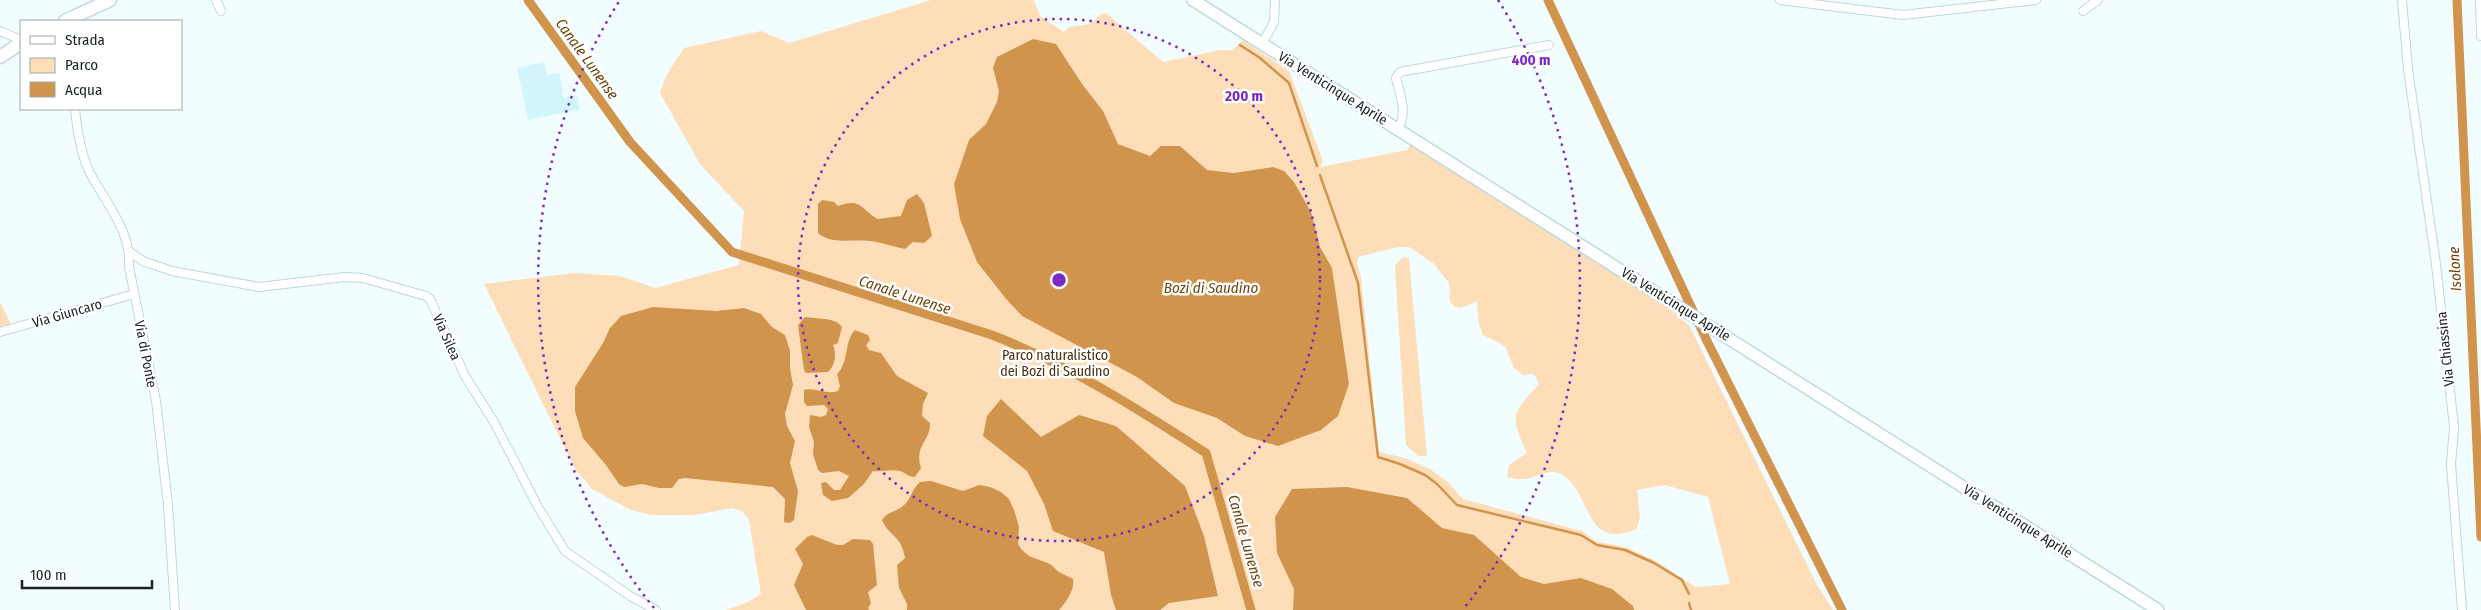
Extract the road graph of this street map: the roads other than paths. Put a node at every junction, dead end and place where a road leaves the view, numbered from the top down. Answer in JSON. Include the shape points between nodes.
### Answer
{"nodes":[{"id":1,"x":110,"y":0,"type":"edge"},
{"id":2,"x":216,"y":0,"type":"edge"},
{"id":3,"x":221,"y":0,"type":"edge"},
{"id":4,"x":1193,"y":0,"type":"edge"},
{"id":5,"x":1275,"y":0,"type":"edge"},
{"id":6,"x":1780,"y":0,"type":"edge"},
{"id":7,"x":2036,"y":0,"type":"edge"},
{"id":8,"x":2098,"y":0,"type":"edge"},
{"id":9,"x":2402,"y":0,"type":"edge"},
{"id":10,"x":2480,"y":0,"type":"edge"},
{"id":11,"x":95,"y":3,"type":"edge"},
{"id":12,"x":2083,"y":11,"type":"dead end"},
{"id":13,"x":69,"y":20,"type":"edge"},
{"id":14,"x":0,"y":31,"type":"edge"},
{"id":15,"x":2481,"y":36,"type":"edge"},
{"id":16,"x":20,"y":41,"type":"edge"},
{"id":17,"x":20,"y":43,"type":"edge"},
{"id":18,"x":1262,"y":44,"type":"junction"},
{"id":19,"x":1549,"y":45,"type":"dead end"},
{"id":20,"x":0,"y":57,"type":"edge"},
{"id":21,"x":76,"y":110,"type":"edge"},
{"id":22,"x":1398,"y":128,"type":"junction"},
{"id":23,"x":130,"y":252,"type":"junction"},
{"id":24,"x":134,"y":294,"type":"junction"},
{"id":25,"x":0,"y":332,"type":"edge"},
{"id":26,"x":175,"y":610,"type":"edge"},
{"id":27,"x":656,"y":610,"type":"edge"},
{"id":28,"x":2158,"y":610,"type":"edge"},
{"id":29,"x":2462,"y":610,"type":"edge"}],
"edges":[{"from":1,"to":11,"type":"main road"},
{"from":2,"to":3,"type":"street","via":[[220,11]]},
{"from":4,"to":18,"type":"main road","name":"Via Venticinque Aprile"},
{"from":5,"to":18,"type":"street","via":[[1274,22]]},
{"from":6,"to":7,"type":"street","via":[[1903,15]]},
{"from":8,"to":12,"type":"street"},
{"from":9,"to":29,"type":"street","name":"Via Chiassina","via":[[2408,70],[2436,264],[2454,426],[2451,464]]},
{"from":10,"to":15,"type":"street"},
{"from":11,"to":13,"type":"main road"},
{"from":14,"to":16,"type":"street"},
{"from":17,"to":20,"type":"main road"},
{"from":18,"to":22,"type":"main road","name":"Via Venticinque Aprile"},
{"from":19,"to":22,"type":"street","via":[[1400,72],[1396,78],[1403,108]]},
{"from":21,"to":23,"type":"street","name":"Via di Ponte","via":[[79,140],[88,169],[101,188]]},
{"from":22,"to":28,"type":"main road","name":"Via Venticinque Aprile"},
{"from":23,"to":24,"type":"street","name":"Via di Ponte"},
{"from":23,"to":27,"type":"street","name":"Via Silea","via":[[143,261],[172,271],[259,287],[345,277],[363,278],[426,296],[465,376],[565,551]]},
{"from":24,"to":25,"type":"street","name":"Via Giuncaro"},
{"from":24,"to":26,"type":"street","name":"Via di Ponte","via":[[156,401],[168,505]]}]}
